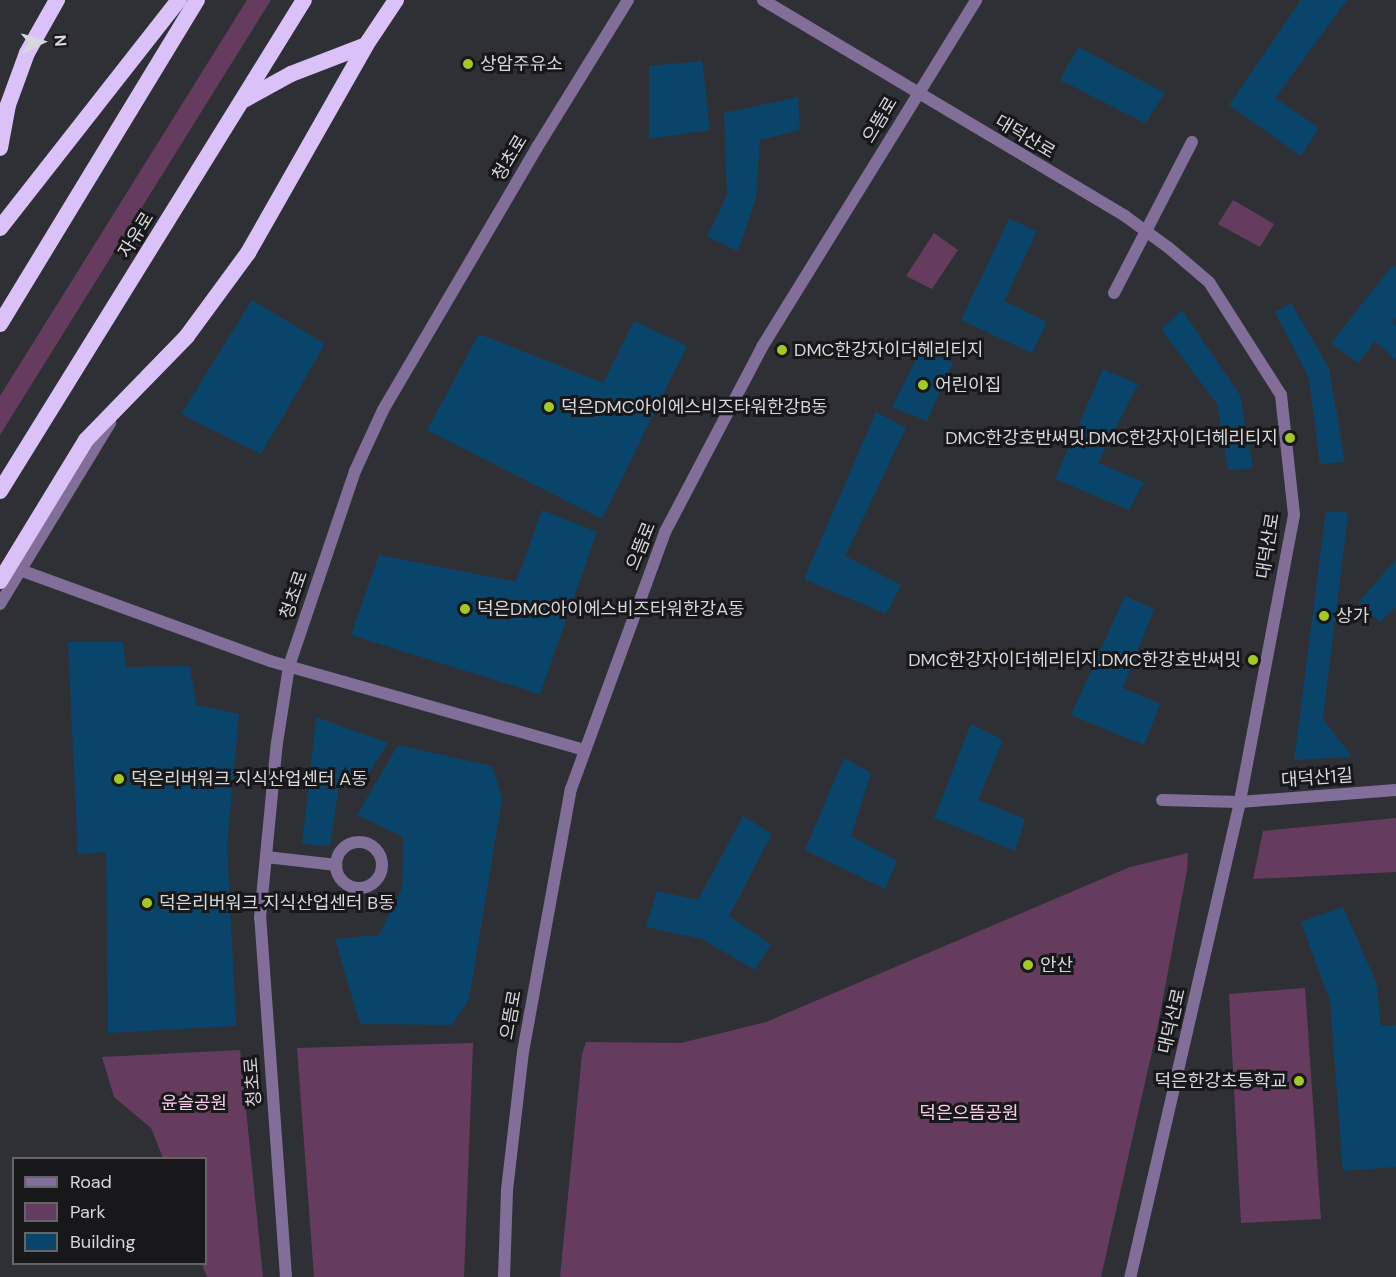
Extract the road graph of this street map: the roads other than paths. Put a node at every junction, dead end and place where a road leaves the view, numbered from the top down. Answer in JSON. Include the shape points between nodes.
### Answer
{"nodes":[{"id":1,"x":57,"y":0,"type":"edge"},
{"id":2,"x":179,"y":0,"type":"edge"},
{"id":3,"x":196,"y":0,"type":"edge"},
{"id":4,"x":304,"y":0,"type":"edge"},
{"id":5,"x":396,"y":0,"type":"edge"},
{"id":6,"x":628,"y":0,"type":"edge"},
{"id":7,"x":763,"y":0,"type":"edge"},
{"id":8,"x":976,"y":0,"type":"edge"},
{"id":9,"x":366,"y":45,"type":"junction"},
{"id":10,"x":917,"y":92,"type":"junction"},
{"id":11,"x":242,"y":101,"type":"junction"},
{"id":12,"x":1192,"y":142,"type":"dead end"},
{"id":13,"x":0,"y":148,"type":"edge"},
{"id":14,"x":0,"y":228,"type":"edge"},
{"id":15,"x":1148,"y":232,"type":"junction"},
{"id":16,"x":1114,"y":293,"type":"dead end"},
{"id":17,"x":0,"y":324,"type":"edge"},
{"id":18,"x":125,"y":398,"type":"junction"},
{"id":19,"x":0,"y":490,"type":"edge"},
{"id":20,"x":20,"y":570,"type":"junction"},
{"id":21,"x":0,"y":580,"type":"edge"},
{"id":22,"x":0,"y":604,"type":"edge"},
{"id":23,"x":289,"y":666,"type":"junction"},
{"id":24,"x":584,"y":750,"type":"junction"},
{"id":25,"x":1396,"y":790,"type":"edge"},
{"id":26,"x":1162,"y":800,"type":"dead end"},
{"id":27,"x":1240,"y":802,"type":"junction"},
{"id":28,"x":266,"y":857,"type":"junction"},
{"id":29,"x":337,"y":865,"type":"dead end"},
{"id":30,"x":286,"y":1277,"type":"edge"},
{"id":31,"x":504,"y":1277,"type":"edge"},
{"id":32,"x":1130,"y":1277,"type":"edge"}],
"edges":[{"from":1,"to":13,"type":"highway","via":[[27,53],[8,105]]},
{"from":2,"to":14,"type":"highway"},
{"from":3,"to":17,"type":"highway"},
{"from":4,"to":11,"type":"highway","name":"자유로"},
{"from":5,"to":9,"type":"highway"},
{"from":6,"to":23,"type":"street","name":"청초로","via":[[383,410],[355,471]]},
{"from":7,"to":10,"type":"street","name":"대덕산로"},
{"from":8,"to":10,"type":"street","name":"으뜸로"},
{"from":9,"to":11,"type":"highway","via":[[291,74]]},
{"from":9,"to":18,"type":"highway","via":[[248,253],[187,336]]},
{"from":10,"to":15,"type":"street","name":"대덕산로"},
{"from":10,"to":24,"type":"street","name":"으뜸로","via":[[762,347],[664,532]]},
{"from":11,"to":19,"type":"highway","name":"자유로"},
{"from":12,"to":15,"type":"street"},
{"from":15,"to":16,"type":"street"},
{"from":15,"to":27,"type":"street","name":"대덕산로","via":[[1209,282],[1281,395],[1294,515]]},
{"from":18,"to":20,"type":"street"},
{"from":18,"to":21,"type":"highway","via":[[86,440]]},
{"from":20,"to":22,"type":"street"},
{"from":20,"to":23,"type":"street"},
{"from":23,"to":24,"type":"street"},
{"from":23,"to":28,"type":"street","name":"청초로"},
{"from":24,"to":31,"type":"street","name":"으뜸로","via":[[571,789],[523,1052],[507,1190]]},
{"from":25,"to":27,"type":"street","name":"대덕산1길"},
{"from":26,"to":27,"type":"street","name":"대덕산1길"},
{"from":27,"to":32,"type":"street","name":"대덕산로"},
{"from":28,"to":29,"type":"street"},
{"from":28,"to":30,"type":"street","name":"청초로","via":[[260,918]]}]}
